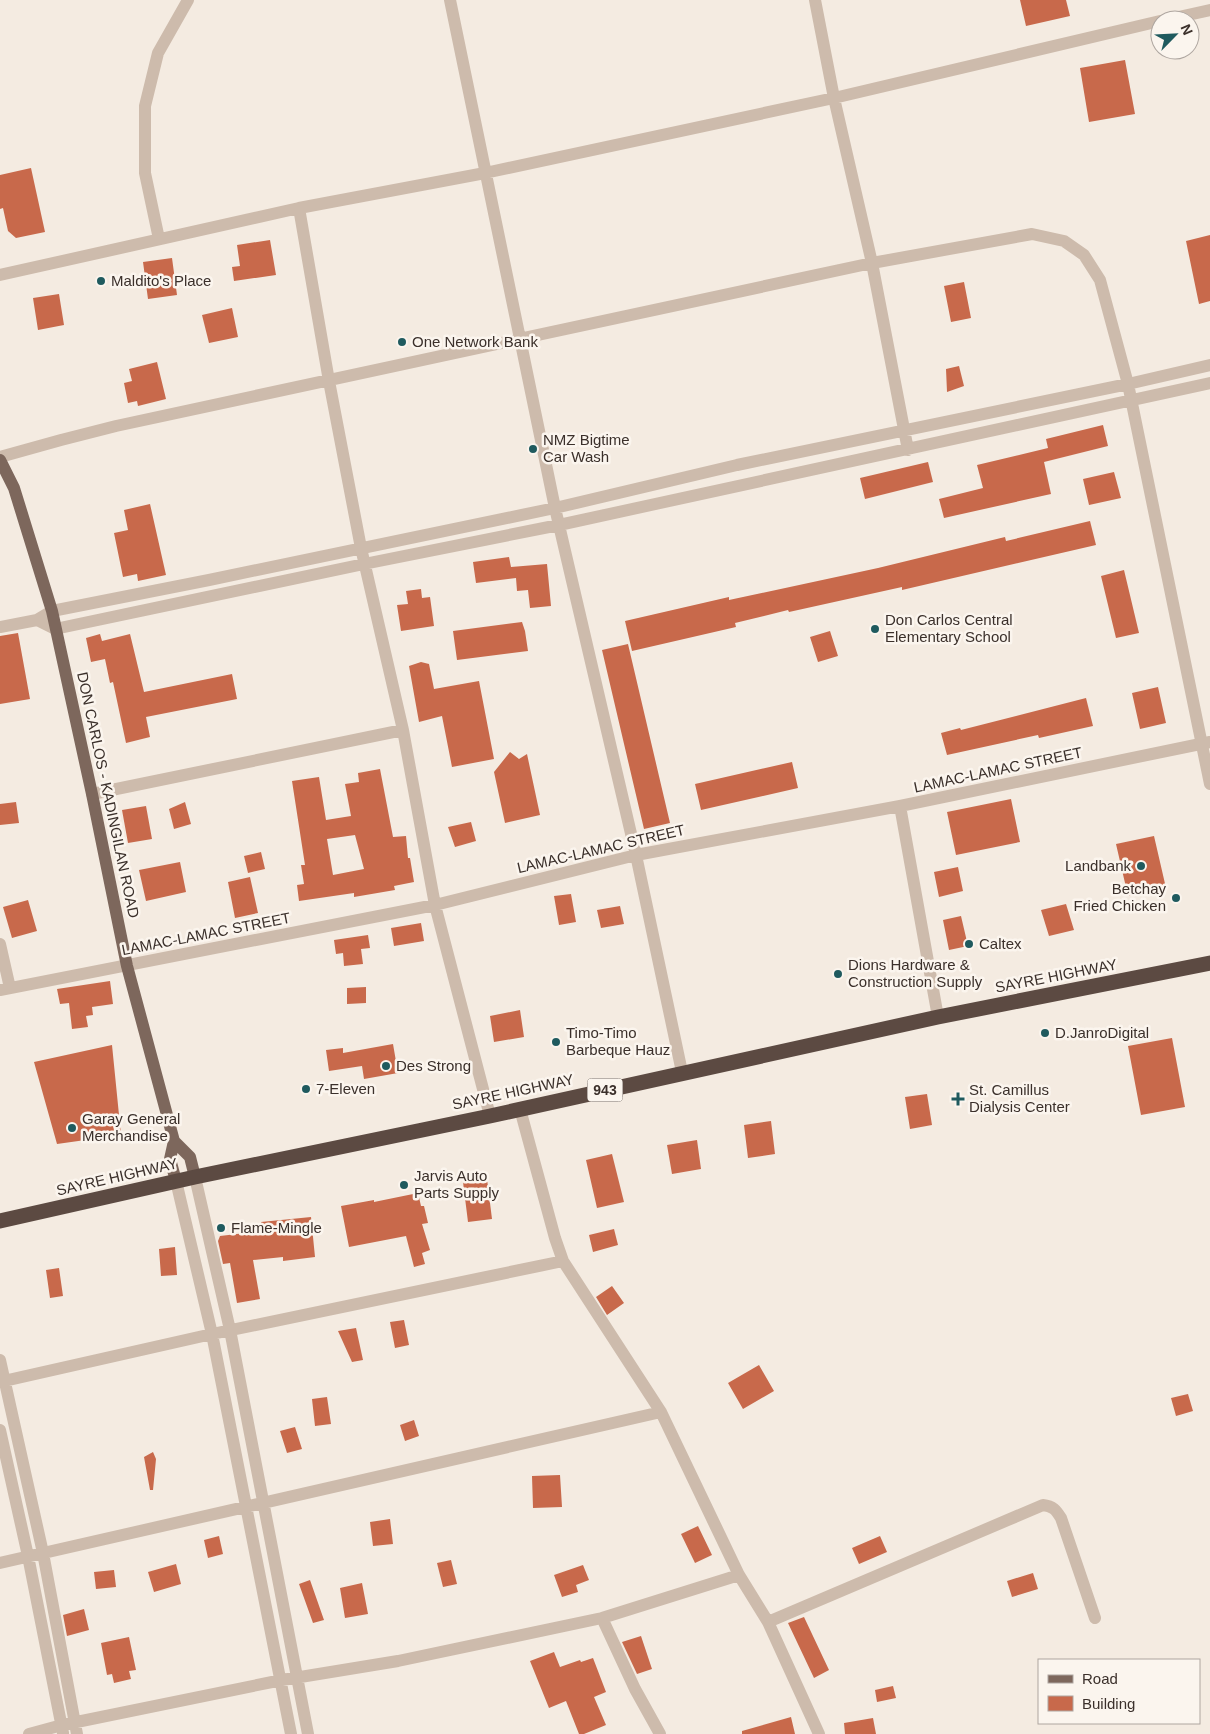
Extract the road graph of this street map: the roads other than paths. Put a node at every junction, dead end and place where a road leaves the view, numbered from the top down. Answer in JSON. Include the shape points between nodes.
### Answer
{"nodes":[{"id":1,"x":188,"y":0,"type":"edge"},
{"id":2,"x":450,"y":0,"type":"edge"},
{"id":3,"x":815,"y":0,"type":"edge"},
{"id":4,"x":1150,"y":23,"type":"edge"},
{"id":5,"x":834,"y":98,"type":"junction"},
{"id":6,"x":485,"y":173,"type":"junction"},
{"id":7,"x":299,"y":208,"type":"junction"},
{"id":8,"x":159,"y":239,"type":"junction"},
{"id":9,"x":872,"y":263,"type":"junction"},
{"id":10,"x":0,"y":272,"type":"edge"},
{"id":11,"x":521,"y":340,"type":"junction"},
{"id":12,"x":1210,"y":366,"type":"edge"},
{"id":13,"x":329,"y":381,"type":"junction"},
{"id":14,"x":1210,"y":383,"type":"edge"},
{"id":15,"x":1128,"y":384,"type":"junction"},
{"id":16,"x":1131,"y":400,"type":"junction"},
{"id":17,"x":904,"y":430,"type":"junction"},
{"id":18,"x":908,"y":450,"type":"junction"},
{"id":19,"x":0,"y":458,"type":"edge"},
{"id":20,"x":555,"y":508,"type":"junction"},
{"id":21,"x":559,"y":525,"type":"junction"},
{"id":22,"x":361,"y":548,"type":"junction"},
{"id":23,"x":364,"y":564,"type":"junction"},
{"id":24,"x":52,"y":611,"type":"junction"},
{"id":25,"x":37,"y":620,"type":"junction"},
{"id":26,"x":0,"y":627,"type":"edge"},
{"id":27,"x":55,"y":629,"type":"junction"},
{"id":28,"x":403,"y":730,"type":"junction"},
{"id":29,"x":1205,"y":743,"type":"edge"},
{"id":30,"x":1210,"y":784,"type":"edge"},
{"id":31,"x":92,"y":794,"type":"junction"},
{"id":32,"x":900,"y":806,"type":"junction"},
{"id":33,"x":636,"y":855,"type":"junction"},
{"id":34,"x":435,"y":904,"type":"junction"},
{"id":35,"x":0,"y":944,"type":"edge"},
{"id":36,"x":1210,"y":963,"type":"edge"},
{"id":37,"x":127,"y":966,"type":"junction"},
{"id":38,"x":5,"y":989,"type":"edge"},
{"id":39,"x":938,"y":1017,"type":"junction"},
{"id":40,"x":682,"y":1072,"type":"junction"},
{"id":41,"x":520,"y":1109,"type":"junction"},
{"id":42,"x":490,"y":1116,"type":"junction"},
{"id":43,"x":174,"y":1141,"type":"junction"},
{"id":44,"x":195,"y":1177,"type":"junction"},
{"id":45,"x":176,"y":1181,"type":"junction"},
{"id":46,"x":0,"y":1221,"type":"edge"},
{"id":47,"x":563,"y":1260,"type":"junction"},
{"id":48,"x":230,"y":1330,"type":"junction"},
{"id":49,"x":212,"y":1334,"type":"junction"},
{"id":50,"x":0,"y":1360,"type":"edge"},
{"id":51,"x":2,"y":1382,"type":"edge"},
{"id":52,"x":661,"y":1412,"type":"junction"},
{"id":53,"x":0,"y":1430,"type":"edge"},
{"id":54,"x":262,"y":1502,"type":"junction"},
{"id":55,"x":245,"y":1506,"type":"junction"},
{"id":56,"x":43,"y":1553,"type":"junction"},
{"id":57,"x":28,"y":1556,"type":"junction"},
{"id":58,"x":0,"y":1562,"type":"edge"},
{"id":59,"x":739,"y":1575,"type":"junction"},
{"id":60,"x":602,"y":1618,"type":"junction"},
{"id":61,"x":1094,"y":1618,"type":"dead end"},
{"id":62,"x":768,"y":1622,"type":"junction"},
{"id":63,"x":298,"y":1677,"type":"junction"},
{"id":64,"x":282,"y":1680,"type":"junction"},
{"id":65,"x":76,"y":1728,"type":"edge"},
{"id":66,"x":63,"y":1730,"type":"edge"},
{"id":67,"x":29,"y":1734,"type":"edge"},
{"id":68,"x":291,"y":1734,"type":"edge"},
{"id":69,"x":308,"y":1734,"type":"edge"},
{"id":70,"x":660,"y":1734,"type":"edge"},
{"id":71,"x":819,"y":1734,"type":"edge"}],
"edges":[{"from":1,"to":8,"type":"street","via":[[158,53],[145,106],[145,173]]},
{"from":2,"to":6,"type":"street"},
{"from":3,"to":5,"type":"street"},
{"from":4,"to":5,"type":"street"},
{"from":5,"to":6,"type":"street"},
{"from":5,"to":9,"type":"street"},
{"from":6,"to":7,"type":"street"},
{"from":6,"to":11,"type":"street"},
{"from":7,"to":8,"type":"street"},
{"from":7,"to":13,"type":"street"},
{"from":8,"to":10,"type":"street"},
{"from":9,"to":11,"type":"street"},
{"from":9,"to":15,"type":"street","via":[[1032,234],[1064,241],[1084,255],[1100,280]]},
{"from":9,"to":17,"type":"street"},
{"from":11,"to":13,"type":"street"},
{"from":11,"to":20,"type":"street"},
{"from":12,"to":15,"type":"street"},
{"from":13,"to":19,"type":"street","via":[[116,426]]},
{"from":13,"to":22,"type":"street"},
{"from":14,"to":16,"type":"street"},
{"from":15,"to":16,"type":"street"},
{"from":15,"to":17,"type":"street"},
{"from":16,"to":18,"type":"street"},
{"from":16,"to":29,"type":"street"},
{"from":17,"to":18,"type":"street"},
{"from":17,"to":20,"type":"street"},
{"from":18,"to":21,"type":"street"},
{"from":19,"to":24,"type":"main road","name":"DON CARLOS - KADINGILAN ROAD","via":[[14,488]]},
{"from":20,"to":21,"type":"street"},
{"from":20,"to":22,"type":"street"},
{"from":21,"to":23,"type":"street"},
{"from":21,"to":33,"type":"street"},
{"from":22,"to":23,"type":"street"},
{"from":22,"to":24,"type":"street"},
{"from":23,"to":27,"type":"street"},
{"from":23,"to":28,"type":"street"},
{"from":24,"to":25,"type":"street"},
{"from":24,"to":27,"type":"main road","name":"DON CARLOS - KADINGILAN ROAD"},
{"from":25,"to":26,"type":"street"},
{"from":25,"to":27,"type":"street"},
{"from":27,"to":31,"type":"main road","name":"DON CARLOS - KADINGILAN ROAD"},
{"from":28,"to":31,"type":"street"},
{"from":28,"to":34,"type":"street"},
{"from":29,"to":30,"type":"street"},
{"from":29,"to":32,"type":"street","name":"LAMAC-LAMAC STREET"},
{"from":31,"to":37,"type":"main road","name":"DON CARLOS - KADINGILAN ROAD"},
{"from":32,"to":33,"type":"street","name":"LAMAC-LAMAC STREET"},
{"from":32,"to":39,"type":"street"},
{"from":33,"to":34,"type":"street","name":"LAMAC-LAMAC STREET"},
{"from":33,"to":40,"type":"street"},
{"from":34,"to":37,"type":"street","name":"LAMAC-LAMAC STREET"},
{"from":34,"to":42,"type":"street"},
{"from":35,"to":38,"type":"street"},
{"from":36,"to":39,"type":"highway","name":"SAYRE HIGHWAY","number":"943"},
{"from":37,"to":38,"type":"street","name":"LAMAC-LAMAC STREET"},
{"from":37,"to":43,"type":"main road","name":"DON CARLOS - KADINGILAN ROAD"},
{"from":39,"to":40,"type":"highway","name":"SAYRE HIGHWAY","number":"943"},
{"from":40,"to":41,"type":"highway","name":"SAYRE HIGHWAY","number":"943"},
{"from":41,"to":42,"type":"highway","name":"SAYRE HIGHWAY","number":"943"},
{"from":41,"to":47,"type":"street"},
{"from":42,"to":44,"type":"highway","name":"SAYRE HIGHWAY","number":"943"},
{"from":43,"to":44,"type":"main road","via":[[190,1157]]},
{"from":43,"to":45,"type":"main road","via":[[170,1158]]},
{"from":44,"to":45,"type":"highway","name":"SAYRE HIGHWAY","number":"943"},
{"from":44,"to":48,"type":"street"},
{"from":45,"to":46,"type":"highway","name":"SAYRE HIGHWAY","number":"943"},
{"from":45,"to":49,"type":"street"},
{"from":47,"to":48,"type":"street"},
{"from":47,"to":52,"type":"street"},
{"from":48,"to":49,"type":"street"},
{"from":48,"to":54,"type":"street"},
{"from":49,"to":51,"type":"street"},
{"from":49,"to":55,"type":"street"},
{"from":50,"to":51,"type":"street"},
{"from":51,"to":56,"type":"street"},
{"from":52,"to":54,"type":"street"},
{"from":52,"to":59,"type":"street"},
{"from":53,"to":57,"type":"street"},
{"from":54,"to":55,"type":"street"},
{"from":54,"to":63,"type":"street"},
{"from":55,"to":56,"type":"street"},
{"from":55,"to":64,"type":"street"},
{"from":56,"to":57,"type":"street"},
{"from":56,"to":65,"type":"street"},
{"from":57,"to":58,"type":"street"},
{"from":57,"to":66,"type":"street"},
{"from":59,"to":60,"type":"street"},
{"from":59,"to":62,"type":"street"},
{"from":60,"to":63,"type":"street","via":[[398,1661]]},
{"from":60,"to":70,"type":"street"},
{"from":61,"to":62,"type":"street","via":[[1060,1518],[1056,1510],[1043,1506]]},
{"from":62,"to":71,"type":"street"},
{"from":63,"to":64,"type":"street"},
{"from":63,"to":69,"type":"street"},
{"from":64,"to":65,"type":"street"},
{"from":64,"to":68,"type":"street"},
{"from":65,"to":66,"type":"street"},
{"from":66,"to":67,"type":"street"}]}
